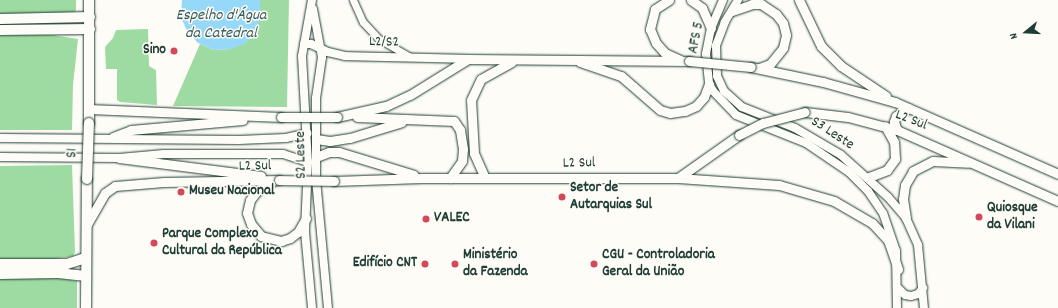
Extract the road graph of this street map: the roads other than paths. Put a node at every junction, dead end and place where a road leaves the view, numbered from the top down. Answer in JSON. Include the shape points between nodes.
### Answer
{"nodes":[{"id":1,"x":89,"y":0,"type":"edge"},
{"id":2,"x":353,"y":0,"type":"edge"},
{"id":3,"x":669,"y":0,"type":"edge"},
{"id":4,"x":690,"y":0,"type":"edge"},
{"id":5,"x":723,"y":0,"type":"edge"},
{"id":6,"x":738,"y":0,"type":"edge"},
{"id":7,"x":799,"y":0,"type":"edge"},
{"id":8,"x":312,"y":2,"type":"edge"},
{"id":9,"x":732,"y":11,"type":"junction"},
{"id":10,"x":90,"y":17,"type":"junction"},
{"id":11,"x":0,"y":19,"type":"edge"},
{"id":12,"x":711,"y":28,"type":"junction"},
{"id":13,"x":90,"y":29,"type":"junction"},
{"id":14,"x":0,"y":30,"type":"edge"},
{"id":15,"x":304,"y":44,"type":"junction"},
{"id":16,"x":321,"y":48,"type":"junction"},
{"id":17,"x":410,"y":57,"type":"junction"},
{"id":18,"x":468,"y":59,"type":"junction"},
{"id":19,"x":571,"y":59,"type":"junction"},
{"id":20,"x":515,"y":60,"type":"junction"},
{"id":21,"x":686,"y":61,"type":"junction"},
{"id":22,"x":755,"y":68,"type":"junction"},
{"id":23,"x":304,"y":76,"type":"junction"},
{"id":24,"x":320,"y":77,"type":"junction"},
{"id":25,"x":709,"y":84,"type":"junction"},
{"id":26,"x":895,"y":102,"type":"junction"},
{"id":27,"x":909,"y":108,"type":"junction"},
{"id":28,"x":90,"y":109,"type":"junction"},
{"id":29,"x":260,"y":117,"type":"junction"},
{"id":30,"x":339,"y":117,"type":"junction"},
{"id":31,"x":407,"y":120,"type":"junction"},
{"id":32,"x":885,"y":126,"type":"junction"},
{"id":33,"x":897,"y":130,"type":"junction"},
{"id":34,"x":307,"y":132,"type":"junction"},
{"id":35,"x":113,"y":137,"type":"junction"},
{"id":36,"x":0,"y":138,"type":"edge"},
{"id":37,"x":316,"y":140,"type":"junction"},
{"id":38,"x":0,"y":157,"type":"edge"},
{"id":39,"x":316,"y":157,"type":"junction"},
{"id":40,"x":119,"y":158,"type":"junction"},
{"id":41,"x":308,"y":162,"type":"junction"},
{"id":42,"x":975,"y":164,"type":"junction"},
{"id":43,"x":1058,"y":174,"type":"edge"},
{"id":44,"x":869,"y":177,"type":"junction"},
{"id":45,"x":422,"y":178,"type":"junction"},
{"id":46,"x":450,"y":178,"type":"junction"},
{"id":47,"x":485,"y":178,"type":"junction"},
{"id":48,"x":678,"y":178,"type":"junction"},
{"id":49,"x":278,"y":180,"type":"junction"},
{"id":50,"x":1058,"y":201,"type":"edge"},
{"id":51,"x":306,"y":218,"type":"junction"},
{"id":52,"x":906,"y":218,"type":"junction"},
{"id":53,"x":86,"y":226,"type":"junction"},
{"id":54,"x":85,"y":258,"type":"junction"},
{"id":55,"x":0,"y":264,"type":"edge"},
{"id":56,"x":898,"y":269,"type":"junction"},
{"id":57,"x":0,"y":274,"type":"edge"},
{"id":58,"x":86,"y":276,"type":"junction"},
{"id":59,"x":897,"y":287,"type":"junction"},
{"id":60,"x":923,"y":288,"type":"junction"},
{"id":61,"x":313,"y":307,"type":"edge"},
{"id":62,"x":86,"y":308,"type":"edge"},
{"id":63,"x":328,"y":308,"type":"edge"},
{"id":64,"x":897,"y":308,"type":"edge"},
{"id":65,"x":924,"y":308,"type":"edge"}],
"edges":[{"from":1,"to":10,"type":"highway","name":"S1"},
{"from":2,"to":17,"type":"street","via":[[363,22],[379,39]]},
{"from":3,"to":21,"type":"main road","via":[[655,9],[650,29],[661,48]]},
{"from":4,"to":12,"type":"main road","via":[[702,8]]},
{"from":5,"to":12,"type":"main road","name":"AFS 5"},
{"from":6,"to":9,"type":"main road"},
{"from":7,"to":26,"type":"main road","via":[[821,46],[841,66]]},
{"from":8,"to":15,"type":"main road","name":"S2 Leste"},
{"from":8,"to":16,"type":"main road","name":"S2 Leste"},
{"from":9,"to":22,"type":"main road","via":[[752,4],[761,4],[776,14],[783,23],[786,35],[783,48],[770,64]]},
{"from":9,"to":44,"type":"main road","name":"S3 Leste","via":[[718,35],[715,52],[717,76],[724,91],[742,107],[812,137]]},
{"from":10,"to":11,"type":"highway"},
{"from":10,"to":13,"type":"highway","name":"S1"},
{"from":12,"to":25,"type":"main road","name":"AFS 5","via":[[706,54]]},
{"from":13,"to":14,"type":"highway"},
{"from":13,"to":28,"type":"highway","name":"S1"},
{"from":15,"to":16,"type":"main road","name":"L2/S2"},
{"from":15,"to":23,"type":"main road","name":"S2 Leste"},
{"from":16,"to":17,"type":"main road","name":"L2/S2","via":[[345,56]]},
{"from":16,"to":24,"type":"main road","name":"S2 Leste"},
{"from":17,"to":18,"type":"main road","name":"L2/S2"},
{"from":18,"to":20,"type":"main road","name":"L2 Sul"},
{"from":18,"to":30,"type":"main road","via":[[410,95],[386,106]]},
{"from":19,"to":20,"type":"main road","name":"L2 Sul"},
{"from":19,"to":21,"type":"main road","name":"L2 Sul"},
{"from":19,"to":25,"type":"main road","via":[[621,76],[660,110],[670,113],[684,112],[696,106],[704,97]]},
{"from":20,"to":47,"type":"main road","via":[[481,79],[471,100],[474,153]]},
{"from":21,"to":22,"type":"main road","name":"L2 Sul","bridge":true},
{"from":22,"to":26,"type":"main road","name":"L2 Sul","via":[[823,82]]},
{"from":23,"to":24,"type":"main road","via":[[310,79]]},
{"from":23,"to":34,"type":"main road","name":"S2 Leste"},
{"from":24,"to":37,"type":"main road","name":"S2 Leste","via":[[316,98]]},
{"from":25,"to":56,"type":"main road","name":"S3 Leste","via":[[719,100],[736,115],[806,143],[849,172],[868,191],[883,213],[894,245]]},
{"from":26,"to":27,"type":"main road","name":"L2 Sul"},
{"from":27,"to":33,"type":"main road","via":[[896,116],[894,122]]},
{"from":27,"to":43,"type":"main road","name":"L2 Sul"},
{"from":28,"to":29,"type":"main road"},
{"from":28,"to":53,"type":"highway","name":"S1","bridge":true},
{"from":29,"to":30,"type":"main road","bridge":true},
{"from":29,"to":35,"type":"main road","via":[[223,123],[131,130]]},
{"from":30,"to":31,"type":"main road"},
{"from":31,"to":37,"type":"main road","via":[[350,138]]},
{"from":31,"to":46,"type":"main road","via":[[446,120],[458,125],[463,149],[462,161]]},
{"from":32,"to":33,"type":"main road","name":"L2 Sul"},
{"from":32,"to":44,"type":"main road","via":[[894,142],[895,159],[887,170]]},
{"from":32,"to":48,"type":"main road","name":"L2 Sul","bridge":true,"via":[[828,113],[805,112],[763,124],[739,135]]},
{"from":33,"to":42,"type":"main road","name":"L2 Sul"},
{"from":34,"to":35,"type":"main road","via":[[286,138],[239,140]]},
{"from":34,"to":41,"type":"main road","name":"S2 Leste"},
{"from":35,"to":36,"type":"main road"},
{"from":37,"to":39,"type":"main road","name":"S2 Leste"},
{"from":38,"to":40,"type":"main road"},
{"from":39,"to":45,"type":"main road","via":[[329,152],[339,152]]},
{"from":39,"to":63,"type":"main road","name":"S2 Leste"},
{"from":40,"to":41,"type":"main road","via":[[164,154],[283,154]]},
{"from":40,"to":49,"type":"main road"},
{"from":41,"to":51,"type":"main road","name":"S2 Leste"},
{"from":42,"to":50,"type":"main road","name":"L2 Sul"},
{"from":42,"to":52,"type":"main road","via":[[933,161],[913,171],[905,184],[903,199]]},
{"from":44,"to":52,"type":"main road","name":"S3 Leste"},
{"from":45,"to":46,"type":"main road","name":"L2 Sul"},
{"from":45,"to":49,"type":"main road","name":"L2 Sul","bridge":true},
{"from":46,"to":47,"type":"main road","name":"L2 Sul"},
{"from":47,"to":48,"type":"main road","name":"L2 Sul"},
{"from":48,"to":56,"type":"main road","via":[[754,181],[805,191],[834,201],[881,230],[892,250]]},
{"from":49,"to":51,"type":"main road","via":[[257,191],[250,200],[248,213],[251,224],[260,236],[281,240],[298,232]]},
{"from":49,"to":53,"type":"main road","name":"L2 Sul","via":[[158,182],[115,186],[105,193]]},
{"from":51,"to":61,"type":"main road","name":"S2 Leste"},
{"from":52,"to":60,"type":"main road","name":"S3 Leste","via":[[918,245]]},
{"from":53,"to":54,"type":"highway","name":"S1"},
{"from":54,"to":55,"type":"highway","via":[[67,264]]},
{"from":54,"to":58,"type":"highway","name":"S1"},
{"from":56,"to":59,"type":"main road","name":"S3 Leste"},
{"from":57,"to":58,"type":"highway","via":[[58,273]]},
{"from":58,"to":62,"type":"highway","name":"S1"},
{"from":59,"to":60,"type":"main road","via":[[905,295],[911,296],[918,294]]},
{"from":59,"to":64,"type":"main road","name":"S3 Leste"},
{"from":60,"to":65,"type":"main road","name":"S3 Leste"}]}
